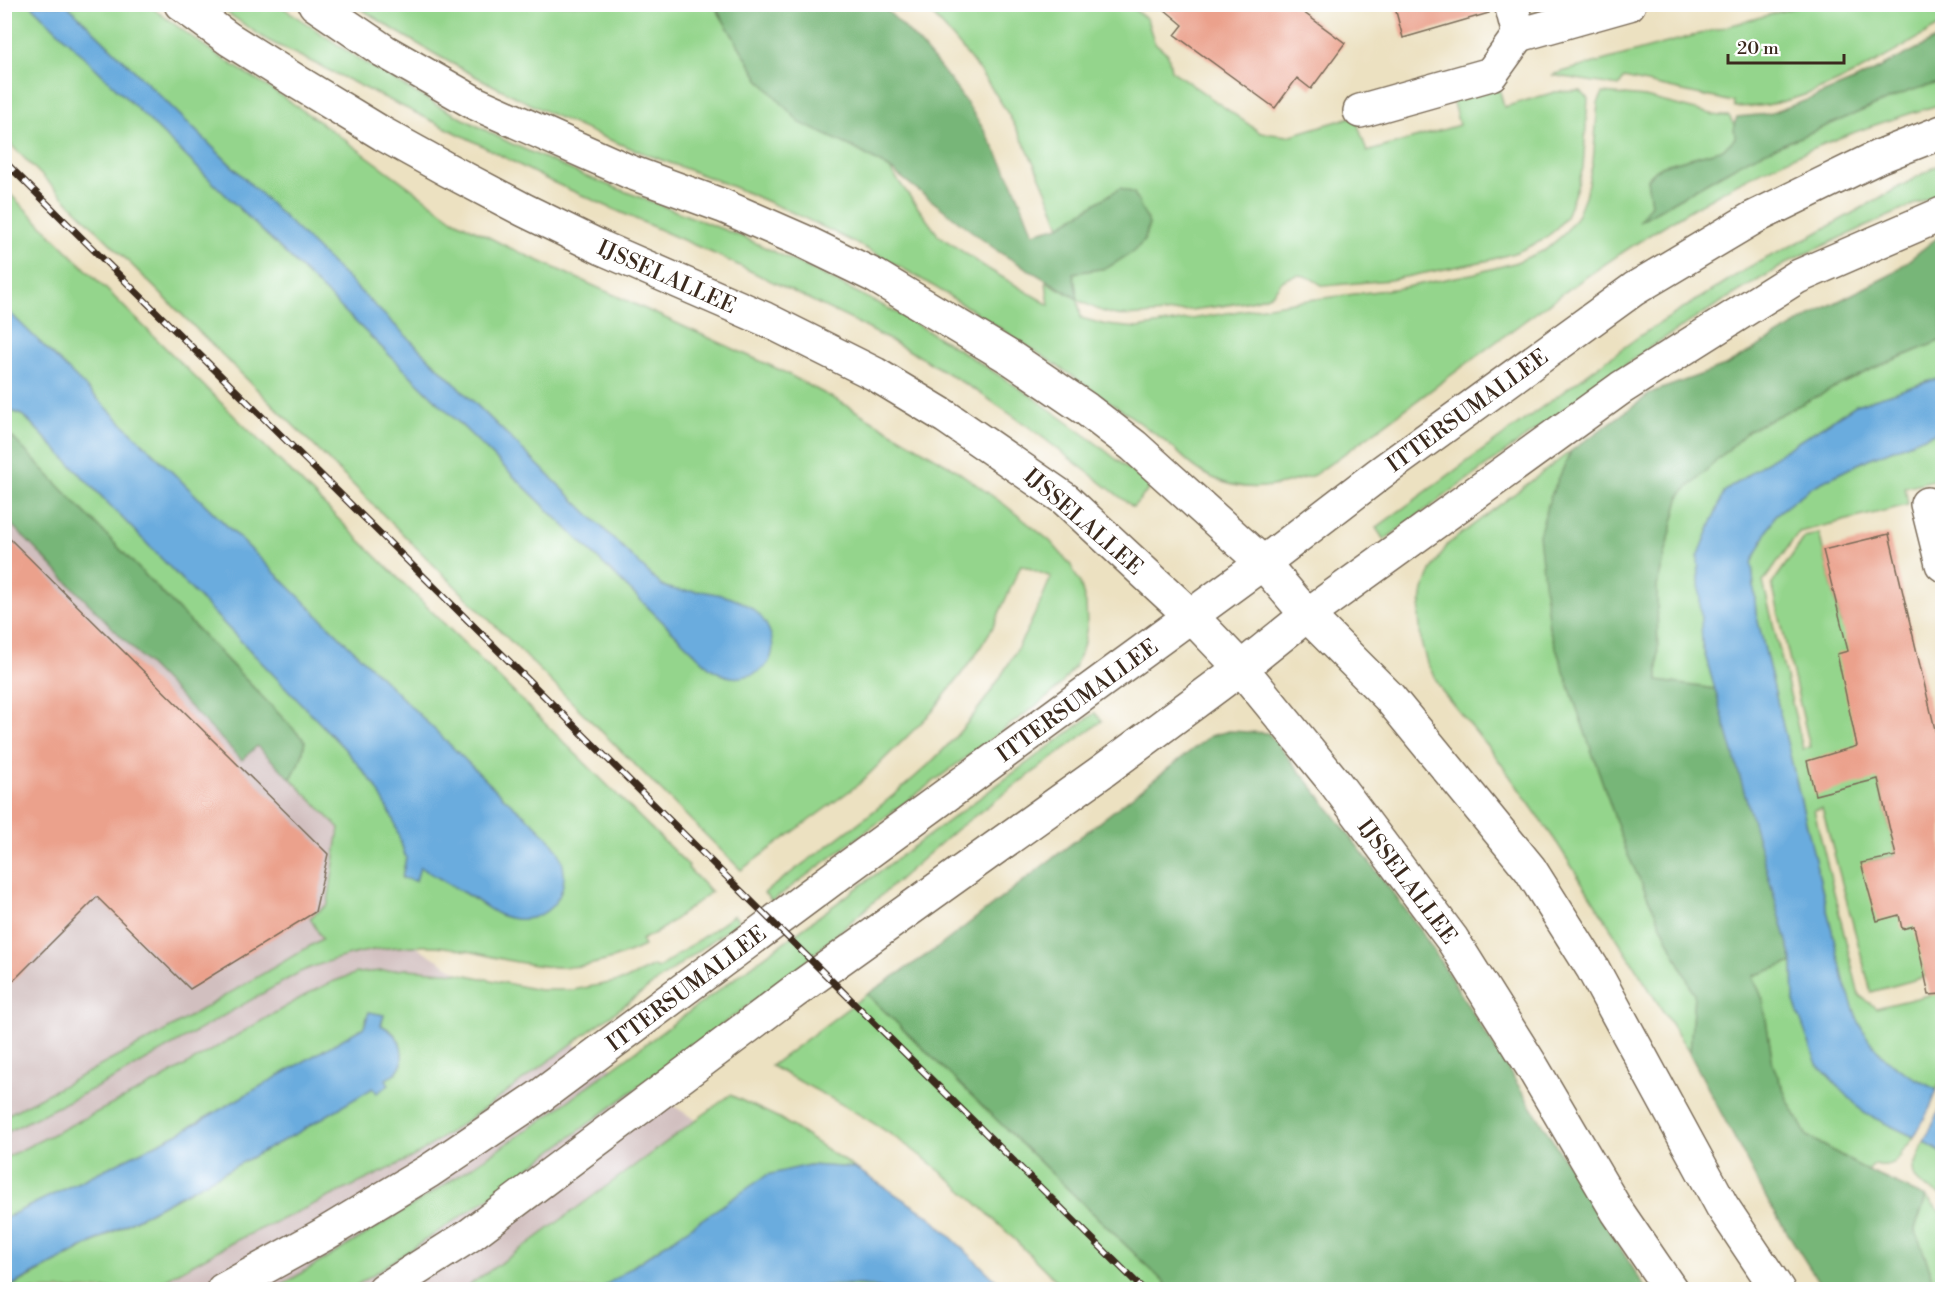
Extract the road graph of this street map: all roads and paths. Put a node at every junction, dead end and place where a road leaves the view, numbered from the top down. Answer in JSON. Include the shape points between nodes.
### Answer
{"nodes":[{"id":1,"x":181,"y":4,"type":"edge"},
{"id":2,"x":315,"y":4,"type":"edge"},
{"id":3,"x":1629,"y":4,"type":"edge"},
{"id":4,"x":1515,"y":20,"type":"edge"},
{"id":5,"x":1360,"y":111,"type":"dead end"},
{"id":6,"x":1942,"y":132,"type":"edge"},
{"id":7,"x":1942,"y":214,"type":"edge"},
{"id":8,"x":1927,"y":504,"type":"dead end"},
{"id":9,"x":1263,"y":563,"type":"junction"},
{"id":10,"x":1942,"y":564,"type":"edge"},
{"id":11,"x":1307,"y":615,"type":"junction"},
{"id":12,"x":1191,"y":616,"type":"junction"},
{"id":13,"x":1241,"y":668,"type":"junction"},
{"id":14,"x":223,"y":1290,"type":"edge"},
{"id":15,"x":384,"y":1290,"type":"edge"},
{"id":16,"x":1671,"y":1290,"type":"edge"},
{"id":17,"x":1778,"y":1290,"type":"edge"}],
"edges":[{"from":1,"to":12,"type":"main road","name":"IJSSELALLEE","via":[[299,83],[457,175],[602,248],[765,319],[874,374],[946,417],[1065,499]]},
{"from":2,"to":9,"type":"main road","via":[[384,51],[475,104],[802,241],[934,310],[1086,409],[1134,446]]},
{"from":3,"to":4,"type":"main road"},
{"from":4,"to":5,"type":"main road","via":[[1491,74]]},
{"from":6,"to":9,"type":"main road","name":"ITTERSUMALLEE","via":[[1878,157],[1753,218],[1634,289]]},
{"from":7,"to":11,"type":"main road","via":[[1797,277],[1621,388]]},
{"from":8,"to":10,"type":"main road"},
{"from":9,"to":11,"type":"main road"},
{"from":9,"to":12,"type":"main road","name":"ITTERSUMALLEE"},
{"from":11,"to":13,"type":"main road"},
{"from":11,"to":17,"type":"main road","via":[[1389,697],[1530,869],[1593,969],[1722,1206]]},
{"from":12,"to":13,"type":"main road","name":"IJSSELALLEE"},
{"from":12,"to":14,"type":"main road","name":"ITTERSUMALLEE","via":[[539,1097],[429,1171]]},
{"from":13,"to":15,"type":"main road","via":[[795,991],[470,1234]]},
{"from":13,"to":16,"type":"main road","name":"IJSSELALLEE","via":[[1336,784],[1452,939],[1617,1211]]}]}
